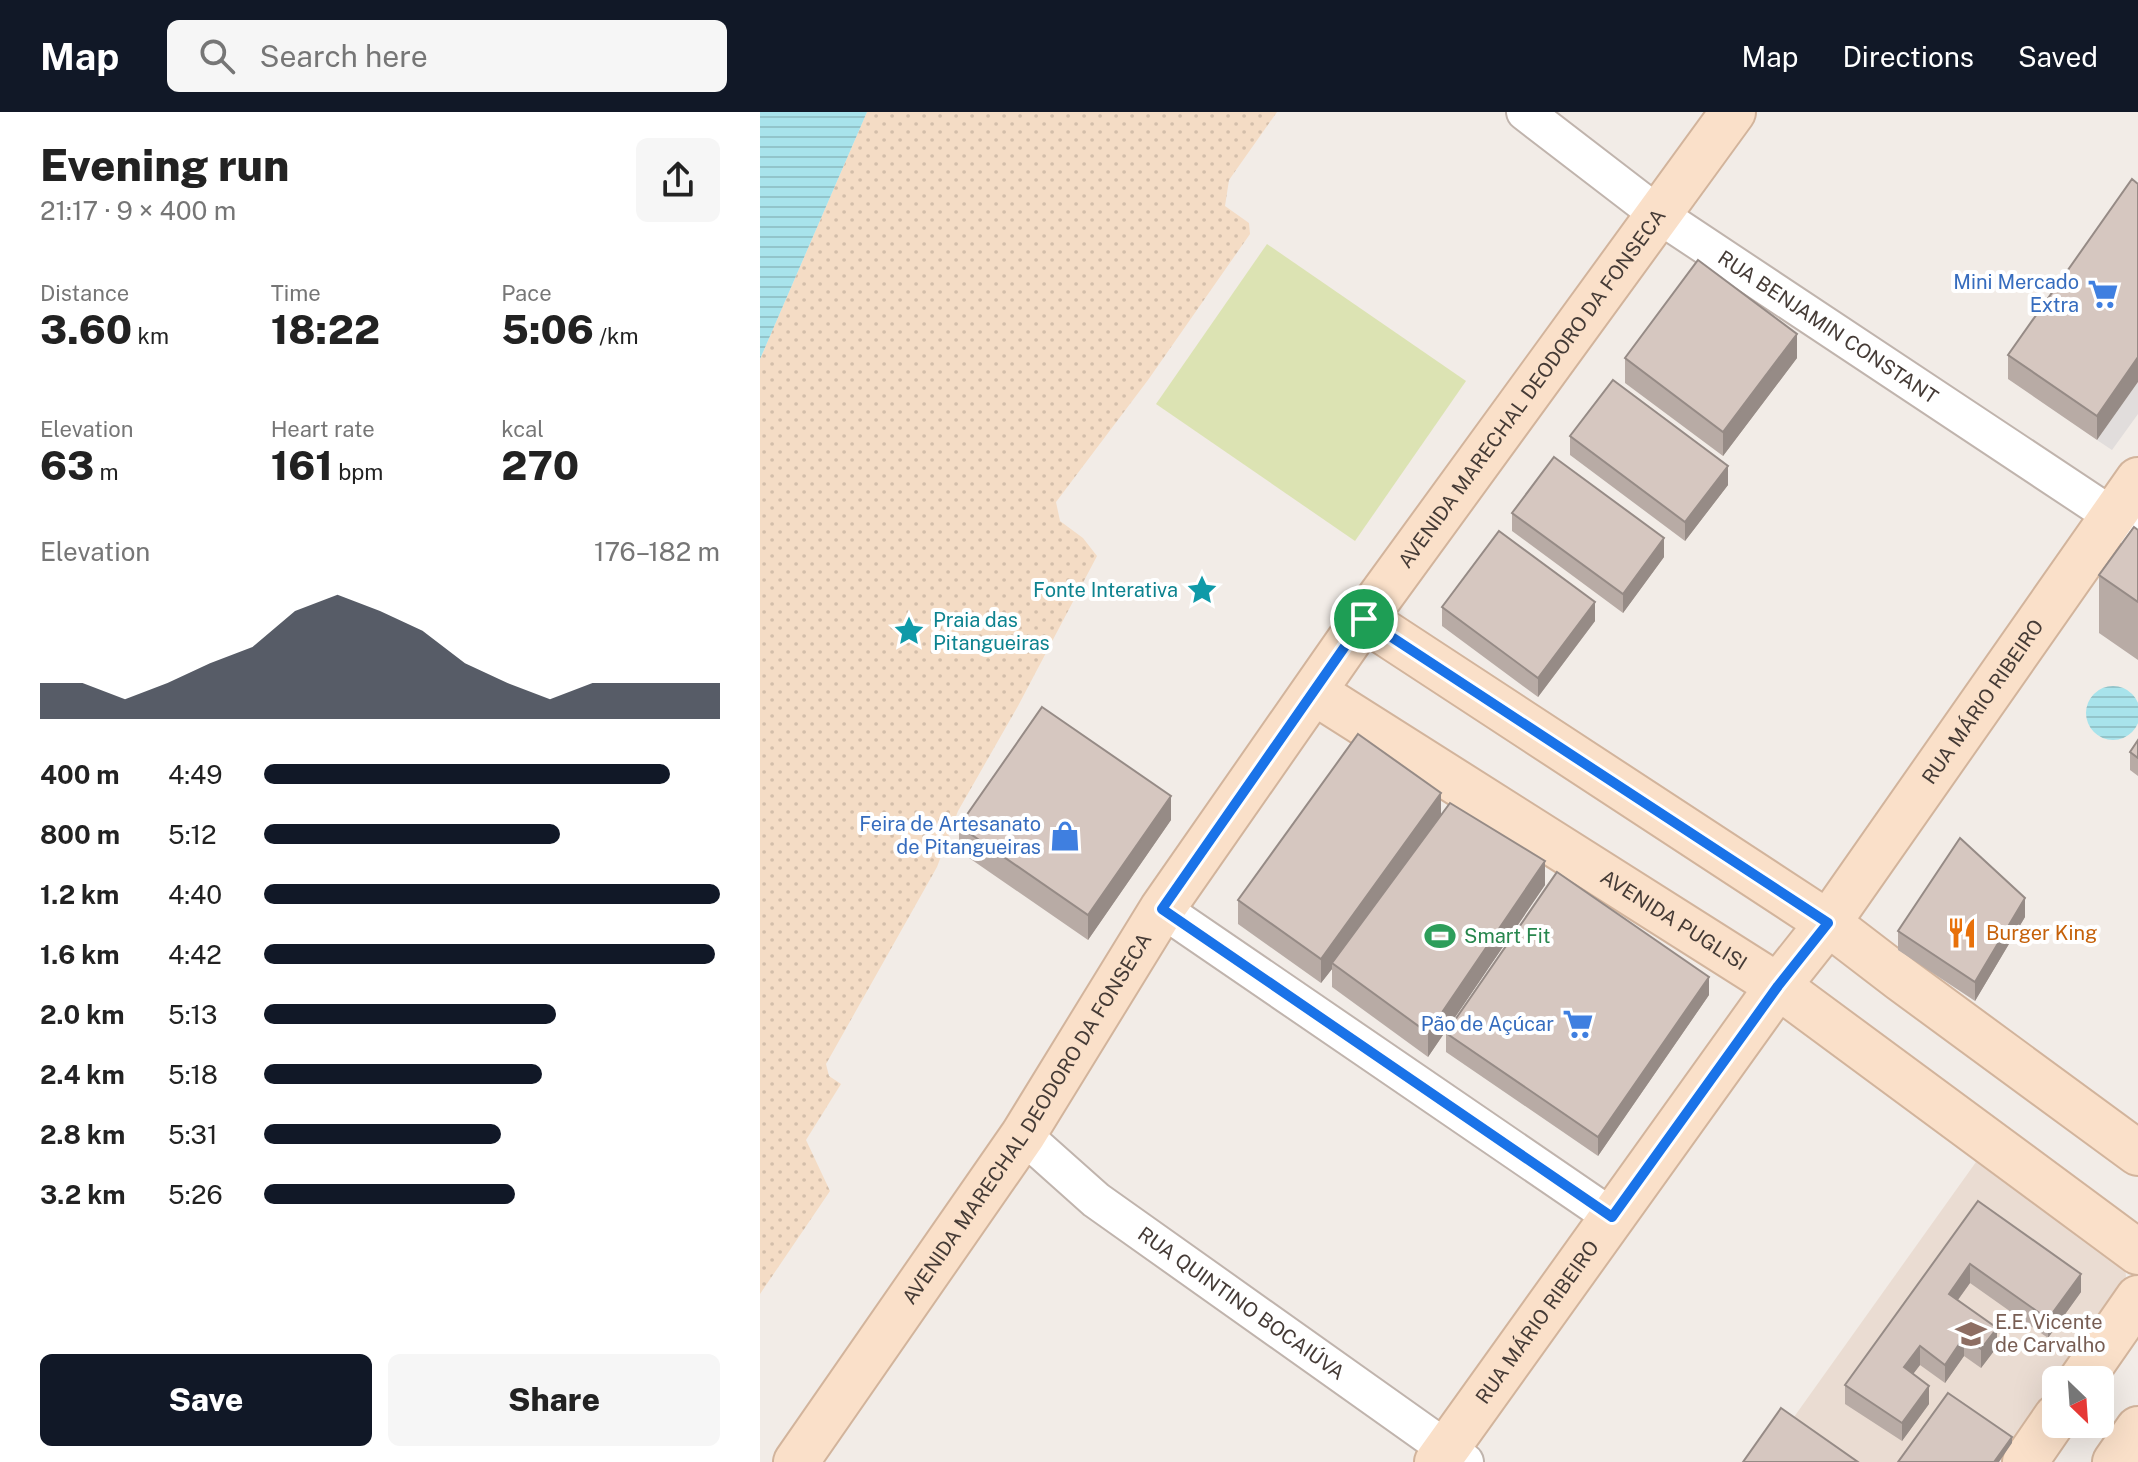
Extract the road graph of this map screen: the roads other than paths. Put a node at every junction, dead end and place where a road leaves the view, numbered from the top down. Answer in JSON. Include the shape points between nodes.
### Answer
{"nodes":[{"id":1,"x":1525,"y":112,"type":"edge"},
{"id":2,"x":1733,"y":112,"type":"edge"},
{"id":3,"x":1659,"y":215,"type":"junction"},
{"id":4,"x":2138,"y":480,"type":"edge"},
{"id":5,"x":2125,"y":525,"type":"edge"},
{"id":6,"x":1364,"y":619,"type":"junction"},
{"id":7,"x":1314,"y":692,"type":"junction"},
{"id":8,"x":1162,"y":909,"type":"junction"},
{"id":9,"x":1828,"y":923,"type":"junction"},
{"id":10,"x":1778,"y":986,"type":"junction"},
{"id":11,"x":1023,"y":1135,"type":"junction"},
{"id":12,"x":2138,"y":1153,"type":"edge"},
{"id":13,"x":1612,"y":1217,"type":"junction"},
{"id":14,"x":2138,"y":1252,"type":"edge"},
{"id":15,"x":2138,"y":1298,"type":"edge"},
{"id":16,"x":2091,"y":1366,"type":"edge"},
{"id":17,"x":2138,"y":1429,"type":"edge"},
{"id":18,"x":2042,"y":1437,"type":"edge"},
{"id":19,"x":1449,"y":1458,"type":"edge"},
{"id":20,"x":796,"y":1462,"type":"edge"},
{"id":21,"x":2025,"y":1462,"type":"edge"},
{"id":22,"x":2115,"y":1462,"type":"edge"}],
"edges":[{"from":1,"to":3,"type":"street","name":"RUA BENJAMIN CONSTANT"},
{"from":2,"to":3,"type":"main road","name":"AVENIDA MARECHAL DEODORO DA FONSECA"},
{"from":3,"to":5,"type":"street","name":"RUA BENJAMIN CONSTANT"},
{"from":3,"to":6,"type":"main road","name":"AVENIDA MARECHAL DEODORO DA FONSECA"},
{"from":4,"to":5,"type":"main road","name":"RUA MÁRIO RIBEIRO"},
{"from":5,"to":9,"type":"main road","name":"RUA MÁRIO RIBEIRO"},
{"from":6,"to":7,"type":"main road","name":"AVENIDA MARECHAL DEODORO DA FONSECA"},
{"from":6,"to":9,"type":"main road"},
{"from":7,"to":8,"type":"main road","name":"AVENIDA MARECHAL DEODORO DA FONSECA"},
{"from":7,"to":10,"type":"main road","name":"AVENIDA PUGLISI"},
{"from":8,"to":11,"type":"main road","name":"AVENIDA MARECHAL DEODORO DA FONSECA"},
{"from":8,"to":13,"type":"street"},
{"from":9,"to":10,"type":"main road","name":"RUA MÁRIO RIBEIRO"},
{"from":9,"to":12,"type":"main road"},
{"from":10,"to":13,"type":"main road","name":"RUA MÁRIO RIBEIRO"},
{"from":10,"to":14,"type":"main road","name":"AVENIDA PUGLISI"},
{"from":11,"to":19,"type":"street","name":"RUA QUINTINO BOCAIÚVA","via":[[1096,1200]]},
{"from":11,"to":20,"type":"main road","name":"AVENIDA MARECHAL DEODORO DA FONSECA"},
{"from":13,"to":19,"type":"main road","name":"RUA MÁRIO RIBEIRO"},
{"from":15,"to":16,"type":"main road"},
{"from":17,"to":22,"type":"main road"},
{"from":18,"to":21,"type":"main road"}]}
